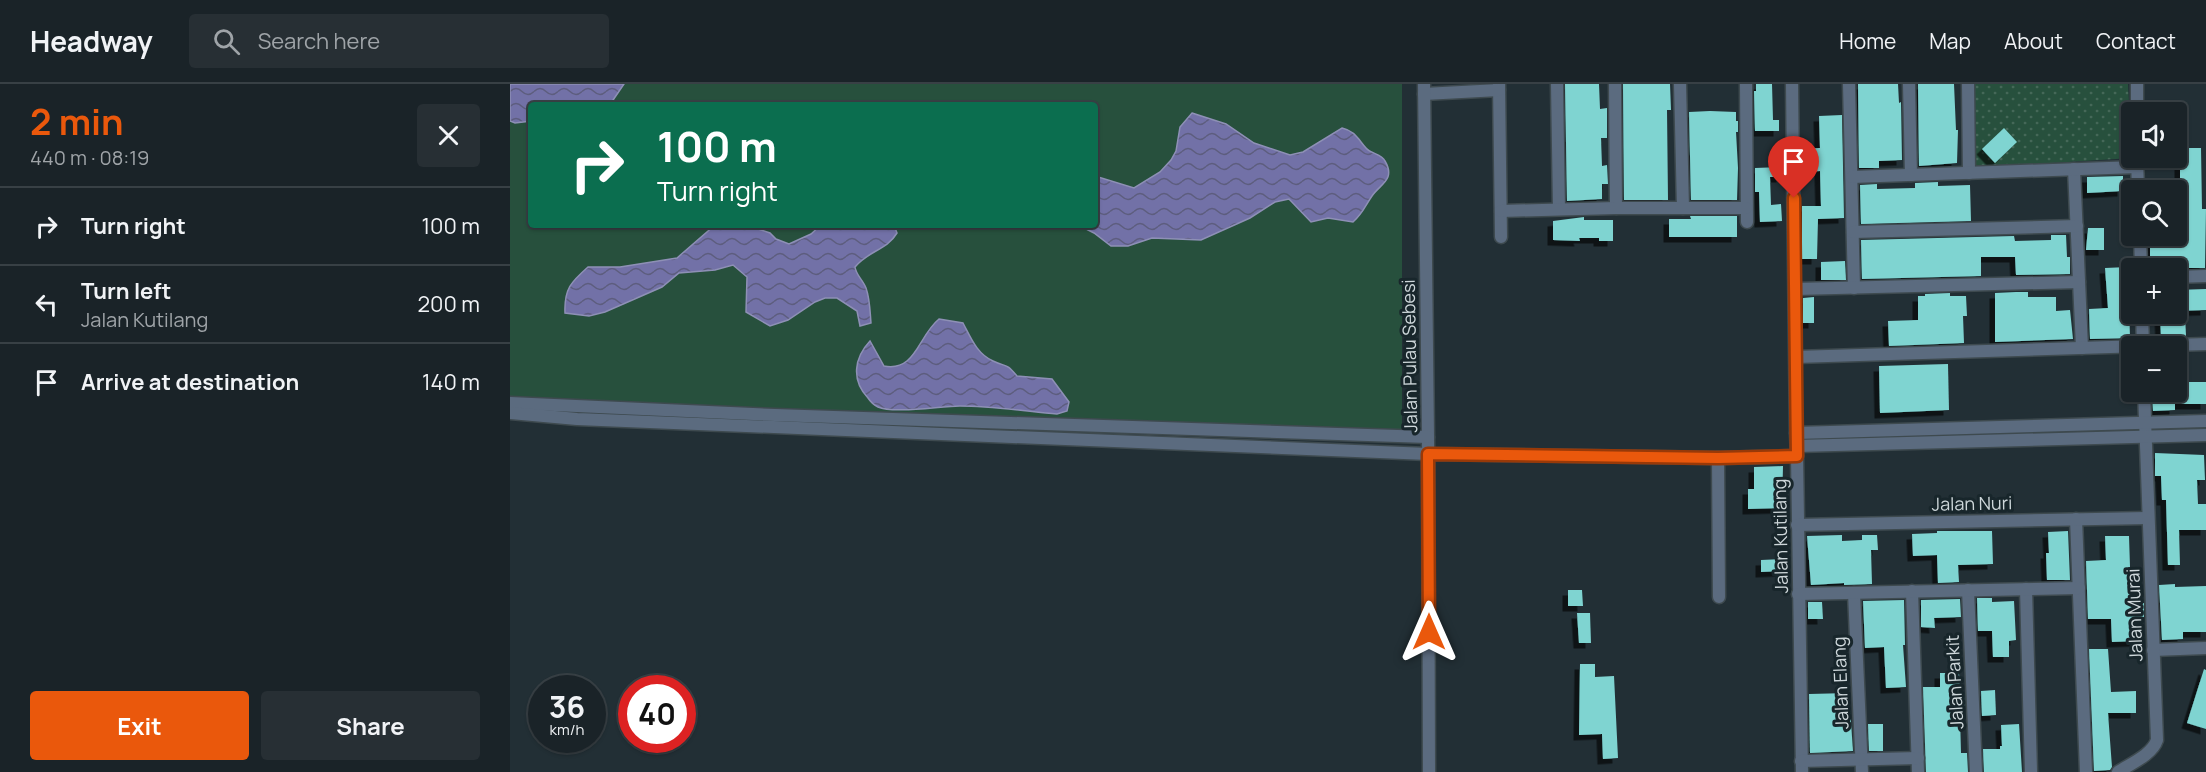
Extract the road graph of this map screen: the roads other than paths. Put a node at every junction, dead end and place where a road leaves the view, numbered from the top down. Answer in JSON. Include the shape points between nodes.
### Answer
{"nodes":[{"id":1,"x":1557,"y":84,"type":"edge"},
{"id":2,"x":1615,"y":84,"type":"edge"},
{"id":3,"x":1680,"y":84,"type":"edge"},
{"id":4,"x":1746,"y":84,"type":"edge"},
{"id":5,"x":1792,"y":84,"type":"edge"},
{"id":6,"x":1848,"y":84,"type":"edge"},
{"id":7,"x":1910,"y":84,"type":"edge"},
{"id":8,"x":1968,"y":84,"type":"edge"},
{"id":9,"x":2136,"y":84,"type":"edge"},
{"id":10,"x":1499,"y":87,"type":"edge"},
{"id":11,"x":1424,"y":89,"type":"edge"},
{"id":12,"x":2137,"y":102,"type":"edge"},
{"id":13,"x":2121,"y":164,"type":"edge"},
{"id":14,"x":2074,"y":169,"type":"junction"},
{"id":15,"x":1969,"y":172,"type":"junction"},
{"id":16,"x":1911,"y":175,"type":"junction"},
{"id":17,"x":1852,"y":177,"type":"junction"},
{"id":18,"x":1616,"y":208,"type":"junction"},
{"id":19,"x":1683,"y":208,"type":"junction"},
{"id":20,"x":1746,"y":208,"type":"junction"},
{"id":21,"x":1558,"y":209,"type":"junction"},
{"id":22,"x":1502,"y":211,"type":"junction"},
{"id":23,"x":1747,"y":222,"type":"dead end"},
{"id":24,"x":2077,"y":226,"type":"junction"},
{"id":25,"x":1853,"y":232,"type":"junction"},
{"id":26,"x":1501,"y":237,"type":"dead end"},
{"id":27,"x":2206,"y":276,"type":"edge"},
{"id":28,"x":2187,"y":277,"type":"edge"},
{"id":29,"x":2079,"y":282,"type":"junction"},
{"id":30,"x":1854,"y":288,"type":"junction"},
{"id":31,"x":1796,"y":290,"type":"junction"},
{"id":32,"x":2206,"y":344,"type":"edge"},
{"id":33,"x":2187,"y":345,"type":"edge"},
{"id":34,"x":2121,"y":347,"type":"edge"},
{"id":35,"x":2082,"y":348,"type":"junction"},
{"id":36,"x":1796,"y":357,"type":"junction"},
{"id":37,"x":2144,"y":402,"type":"edge"},
{"id":38,"x":510,"y":403,"type":"edge"},
{"id":39,"x":510,"y":414,"type":"edge"},
{"id":40,"x":2206,"y":421,"type":"edge"},
{"id":41,"x":2145,"y":423,"type":"junction"},
{"id":42,"x":1886,"y":430,"type":"junction"},
{"id":43,"x":1796,"y":433,"type":"junction"},
{"id":44,"x":2206,"y":435,"type":"edge"},
{"id":45,"x":1428,"y":437,"type":"junction"},
{"id":46,"x":2146,"y":437,"type":"junction"},
{"id":47,"x":1886,"y":444,"type":"junction"},
{"id":48,"x":1797,"y":451,"type":"junction"},
{"id":49,"x":1428,"y":454,"type":"junction"},
{"id":50,"x":1718,"y":458,"type":"junction"},
{"id":51,"x":2147,"y":518,"type":"junction"},
{"id":52,"x":2076,"y":519,"type":"junction"},
{"id":53,"x":1797,"y":525,"type":"junction"},
{"id":54,"x":2079,"y":588,"type":"junction"},
{"id":55,"x":2025,"y":589,"type":"junction"},
{"id":56,"x":1968,"y":590,"type":"junction"},
{"id":57,"x":1912,"y":591,"type":"junction"},
{"id":58,"x":1854,"y":592,"type":"junction"},
{"id":59,"x":1798,"y":594,"type":"junction"},
{"id":60,"x":1719,"y":597,"type":"dead end"},
{"id":61,"x":2206,"y":648,"type":"edge"},
{"id":62,"x":2153,"y":650,"type":"junction"},
{"id":63,"x":1918,"y":758,"type":"junction"},
{"id":64,"x":1861,"y":759,"type":"junction"},
{"id":65,"x":1802,"y":766,"type":"edge"},
{"id":66,"x":1429,"y":772,"type":"edge"},
{"id":67,"x":1862,"y":772,"type":"edge"},
{"id":68,"x":1918,"y":772,"type":"edge"},
{"id":69,"x":1976,"y":772,"type":"edge"},
{"id":70,"x":2031,"y":772,"type":"edge"},
{"id":71,"x":2086,"y":772,"type":"edge"},
{"id":72,"x":2118,"y":772,"type":"edge"}],
"edges":[{"from":1,"to":21,"type":"street"},
{"from":2,"to":18,"type":"street"},
{"from":3,"to":19,"type":"street"},
{"from":4,"to":20,"type":"street"},
{"from":5,"to":31,"type":"street","name":"Jalan Kutilang"},
{"from":6,"to":17,"type":"street"},
{"from":7,"to":16,"type":"street"},
{"from":8,"to":15,"type":"street"},
{"from":9,"to":12,"type":"street"},
{"from":10,"to":11,"type":"street"},
{"from":10,"to":22,"type":"street"},
{"from":11,"to":45,"type":"street","name":"Jalan Pulau Sebesi"},
{"from":13,"to":14,"type":"street"},
{"from":14,"to":15,"type":"street"},
{"from":14,"to":24,"type":"street"},
{"from":15,"to":16,"type":"street"},
{"from":16,"to":17,"type":"street"},
{"from":17,"to":25,"type":"street"},
{"from":18,"to":19,"type":"street"},
{"from":18,"to":21,"type":"street"},
{"from":19,"to":20,"type":"street"},
{"from":20,"to":23,"type":"street"},
{"from":21,"to":22,"type":"street"},
{"from":22,"to":26,"type":"street"},
{"from":24,"to":25,"type":"street"},
{"from":24,"to":29,"type":"street"},
{"from":25,"to":30,"type":"street"},
{"from":27,"to":28,"type":"street"},
{"from":29,"to":30,"type":"street"},
{"from":29,"to":35,"type":"street"},
{"from":30,"to":31,"type":"street"},
{"from":31,"to":36,"type":"street","name":"Jalan Kutilang"},
{"from":32,"to":33,"type":"street"},
{"from":34,"to":35,"type":"street"},
{"from":35,"to":36,"type":"street"},
{"from":36,"to":43,"type":"street","name":"Jalan Kutilang"},
{"from":37,"to":41,"type":"street","name":"Jalan Murai"},
{"from":38,"to":45,"type":"street"},
{"from":39,"to":49,"type":"street"},
{"from":40,"to":41,"type":"street"},
{"from":41,"to":42,"type":"street"},
{"from":41,"to":46,"type":"street","name":"Jalan Murai"},
{"from":42,"to":43,"type":"street"},
{"from":42,"to":47,"type":"street"},
{"from":43,"to":48,"type":"street","name":"Jalan Kutilang"},
{"from":44,"to":46,"type":"street"},
{"from":45,"to":49,"type":"street","name":"Jalan Pulau Sebesi"},
{"from":46,"to":47,"type":"street"},
{"from":46,"to":51,"type":"street","name":"Jalan Murai"},
{"from":47,"to":48,"type":"street"},
{"from":48,"to":50,"type":"street"},
{"from":48,"to":53,"type":"street","name":"Jalan Kutilang"},
{"from":49,"to":50,"type":"street"},
{"from":49,"to":66,"type":"street","name":"Jalan Pulau Sebesi"},
{"from":50,"to":60,"type":"street"},
{"from":51,"to":52,"type":"street","name":"Jalan Nuri"},
{"from":51,"to":62,"type":"street","name":"Jalan Murai"},
{"from":52,"to":53,"type":"street","name":"Jalan Nuri"},
{"from":52,"to":54,"type":"street"},
{"from":53,"to":59,"type":"street","name":"Jalan Kutilang"},
{"from":54,"to":55,"type":"street"},
{"from":54,"to":71,"type":"street"},
{"from":55,"to":56,"type":"street"},
{"from":55,"to":70,"type":"street"},
{"from":56,"to":57,"type":"street"},
{"from":56,"to":69,"type":"street","name":"Jalan Parkit"},
{"from":57,"to":58,"type":"street"},
{"from":57,"to":63,"type":"street"},
{"from":58,"to":59,"type":"street"},
{"from":58,"to":64,"type":"street","name":"Jalan Elang"},
{"from":59,"to":65,"type":"street","name":"Jalan Kutilang"},
{"from":61,"to":62,"type":"street"},
{"from":62,"to":72,"type":"street","name":"Jalan Murai","via":[[2157,740],[2150,751]]},
{"from":63,"to":64,"type":"street"},
{"from":63,"to":68,"type":"street"},
{"from":64,"to":65,"type":"street"},
{"from":64,"to":67,"type":"street","name":"Jalan Elang"}]}
